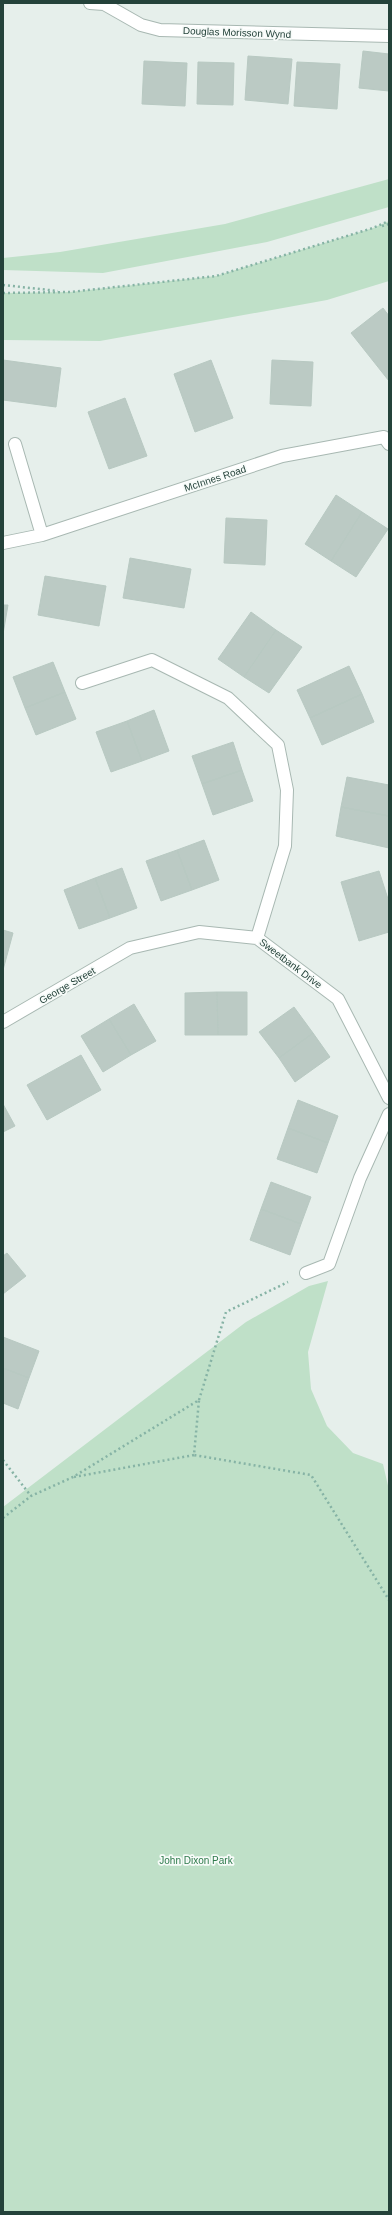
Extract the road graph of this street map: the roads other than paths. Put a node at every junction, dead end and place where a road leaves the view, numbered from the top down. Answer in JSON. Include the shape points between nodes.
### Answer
{"nodes":[{"id":1,"x":90,"y":3,"type":"edge"},
{"id":2,"x":389,"y":36,"type":"edge"},
{"id":3,"x":388,"y":439,"type":"edge"},
{"id":4,"x":15,"y":444,"type":"dead end"},
{"id":5,"x":42,"y":535,"type":"junction"},
{"id":6,"x":3,"y":543,"type":"edge"},
{"id":7,"x":82,"y":683,"type":"dead end"},
{"id":8,"x":257,"y":938,"type":"junction"},
{"id":9,"x":130,"y":948,"type":"joint"},
{"id":10,"x":3,"y":1022,"type":"edge"},
{"id":11,"x":389,"y":1098,"type":"edge"},
{"id":12,"x":389,"y":1114,"type":"edge"},
{"id":13,"x":306,"y":1273,"type":"road end"}],
"edges":[{"from":1,"to":2,"type":"street","name":"Douglas Morisson Wynd","via":[[104,4],[142,25],[160,30]]},
{"from":3,"to":5,"type":"street","name":"McInnes Road","via":[[282,456]]},
{"from":4,"to":5,"type":"street"},
{"from":5,"to":6,"type":"street","name":"McInnes Road"},
{"from":7,"to":8,"type":"street","via":[[152,660],[228,698],[278,745],[288,790],[285,846]]},
{"from":8,"to":9,"type":"street","name":"Sweetbank Drive","via":[[199,932]]},
{"from":8,"to":11,"type":"street","name":"Sweetbank Drive","via":[[338,999]]},
{"from":9,"to":10,"type":"street","name":"George Street"},
{"from":12,"to":13,"type":"street","via":[[360,1178],[329,1264]]}]}
